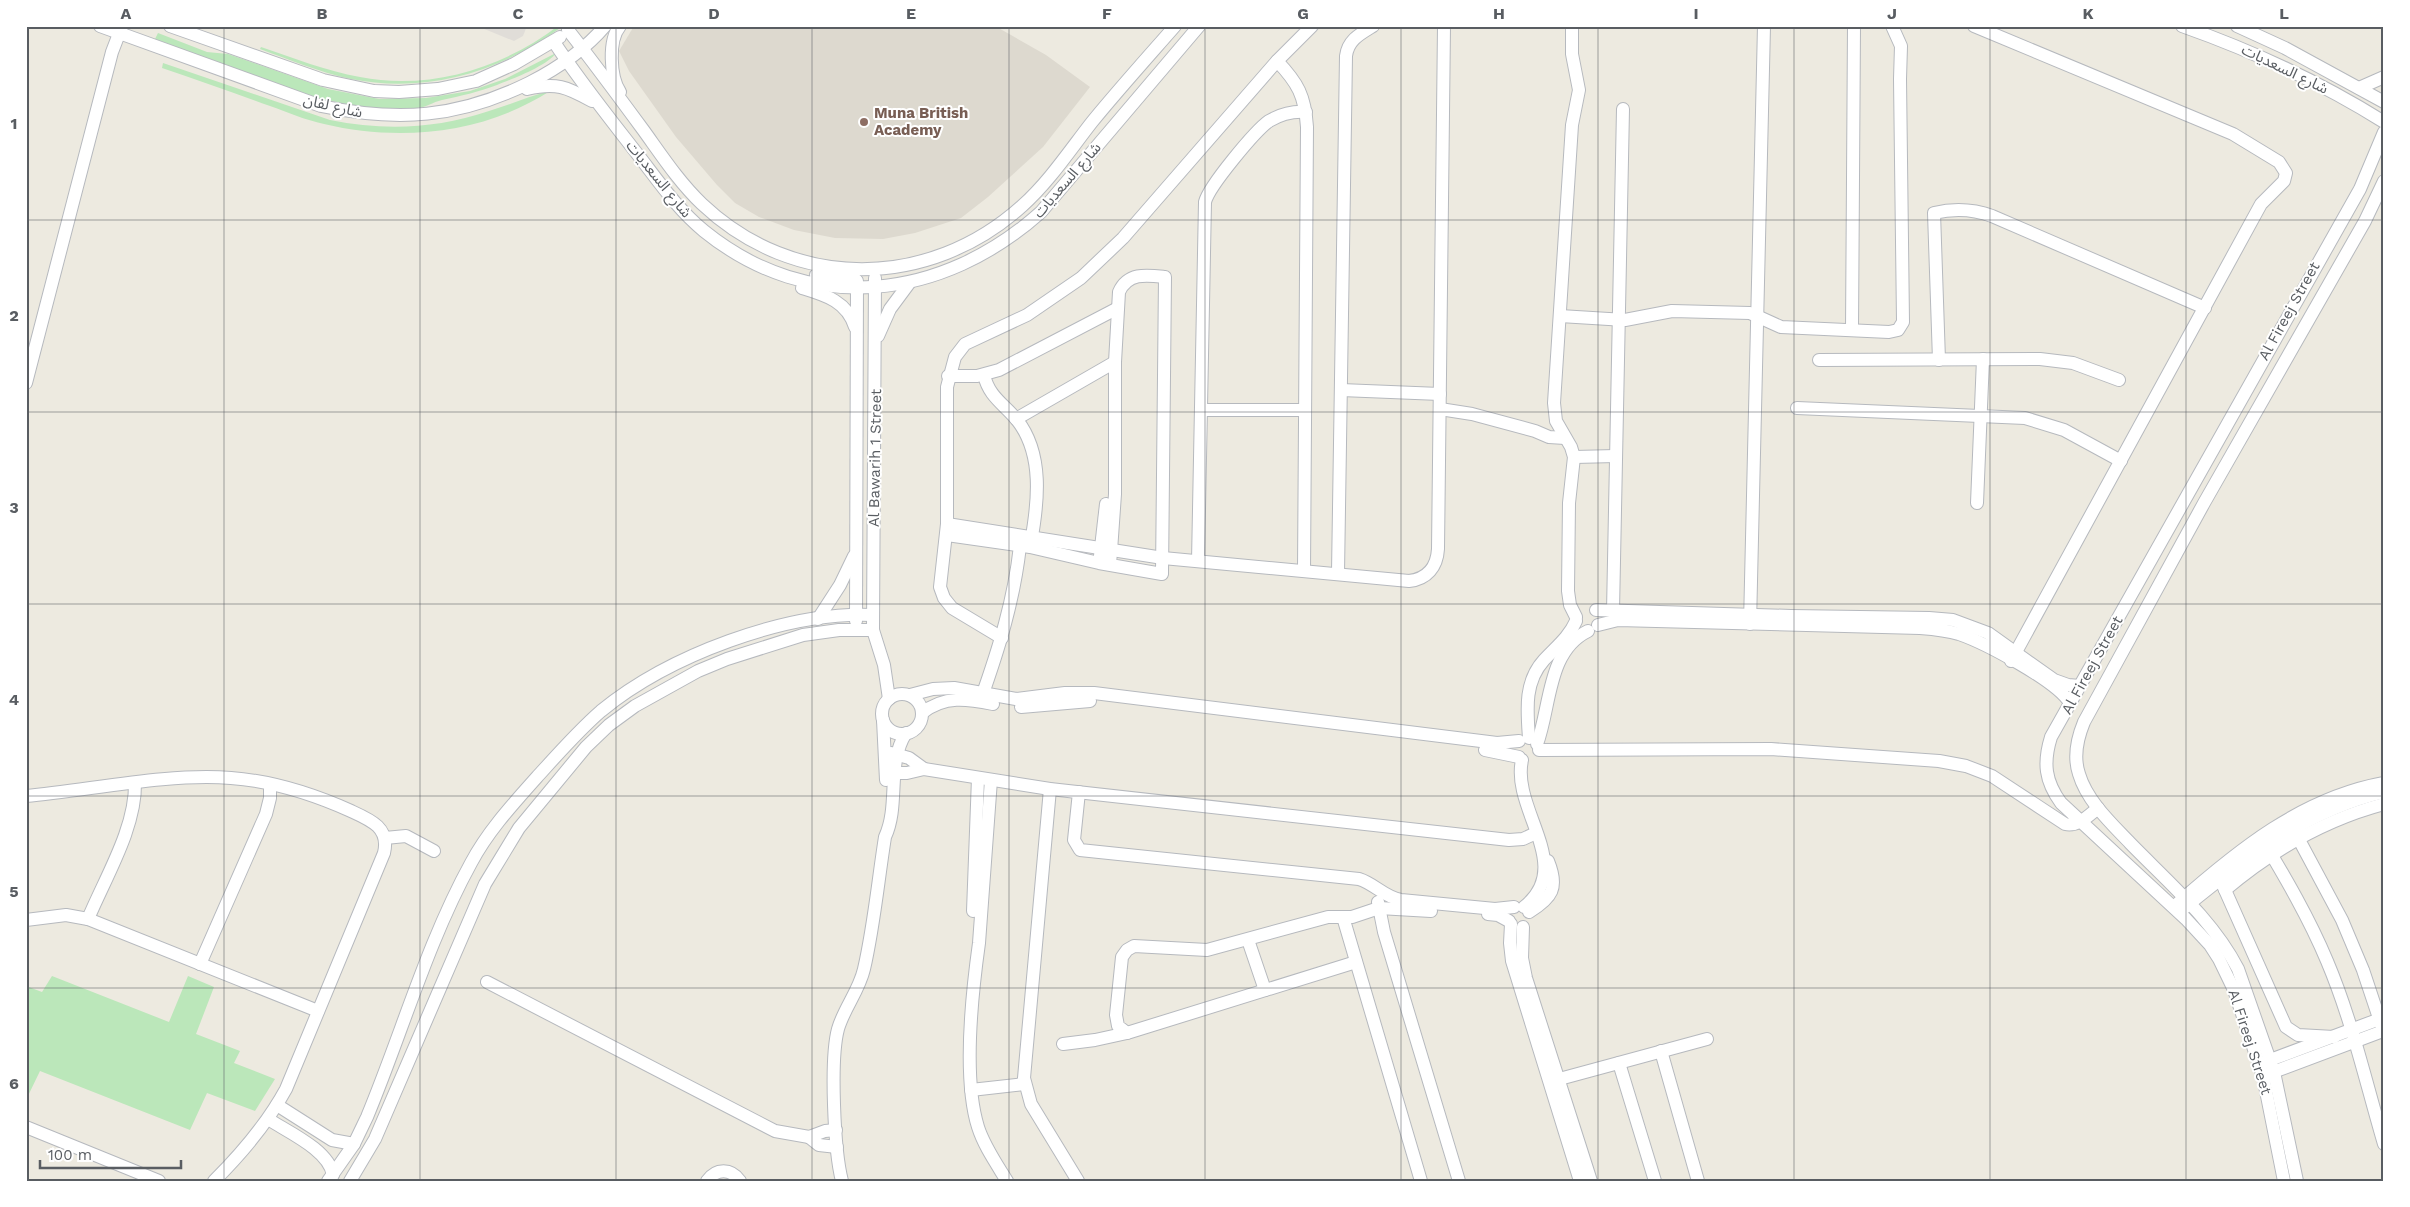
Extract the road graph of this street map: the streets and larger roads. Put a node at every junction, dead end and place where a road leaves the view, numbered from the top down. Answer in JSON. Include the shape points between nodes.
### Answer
{"nodes":[{"id":1,"x":100,"y":26,"type":"edge"},
{"id":2,"x":170,"y":26,"type":"edge"},
{"id":3,"x":605,"y":26,"type":"edge"},
{"id":4,"x":620,"y":26,"type":"edge"},
{"id":5,"x":1175,"y":26,"type":"edge"},
{"id":6,"x":1199,"y":26,"type":"edge"},
{"id":7,"x":1312,"y":26,"type":"edge"},
{"id":8,"x":1373,"y":26,"type":"edge"},
{"id":9,"x":1444,"y":26,"type":"edge"},
{"id":10,"x":1572,"y":26,"type":"edge"},
{"id":11,"x":1764,"y":26,"type":"edge"},
{"id":12,"x":1854,"y":26,"type":"edge"},
{"id":13,"x":1892,"y":26,"type":"edge"},
{"id":14,"x":1974,"y":26,"type":"edge"},
{"id":15,"x":2182,"y":26,"type":"edge"},
{"id":16,"x":2237,"y":26,"type":"edge"},
{"id":17,"x":570,"y":28,"type":"edge"},
{"id":18,"x":121,"y":30,"type":"edge"},
{"id":19,"x":554,"y":42,"type":"junction"},
{"id":20,"x":583,"y":50,"type":"junction"},
{"id":21,"x":1277,"y":61,"type":"junction"},
{"id":22,"x":567,"y":62,"type":"junction"},
{"id":23,"x":2384,"y":77,"type":"edge"},
{"id":24,"x":2314,"y":81,"type":"junction"},
{"id":25,"x":2359,"y":88,"type":"junction"},
{"id":26,"x":507,"y":94,"type":"junction"},
{"id":27,"x":2384,"y":102,"type":"edge"},
{"id":28,"x":598,"y":105,"type":"junction"},
{"id":29,"x":1623,"y":110,"type":"dead end"},
{"id":30,"x":1306,"y":112,"type":"junction"},
{"id":31,"x":2384,"y":113,"type":"edge"},
{"id":32,"x":2384,"y":122,"type":"edge"},
{"id":33,"x":643,"y":130,"type":"junction"},
{"id":34,"x":2384,"y":132,"type":"edge"},
{"id":35,"x":2384,"y":181,"type":"edge"},
{"id":36,"x":2331,"y":237,"type":"junction"},
{"id":37,"x":2349,"y":248,"type":"junction"},
{"id":38,"x":732,"y":251,"type":"junction"},
{"id":39,"x":875,"y":279,"type":"junction"},
{"id":40,"x":857,"y":280,"type":"junction"},
{"id":41,"x":910,"y":282,"type":"junction"},
{"id":42,"x":1118,"y":308,"type":"junction"},
{"id":43,"x":2205,"y":308,"type":"junction"},
{"id":44,"x":1560,"y":316,"type":"junction"},
{"id":45,"x":1758,"y":316,"type":"junction"},
{"id":46,"x":1619,"y":320,"type":"junction"},
{"id":47,"x":1852,"y":330,"type":"junction"},
{"id":48,"x":856,"y":336,"type":"junction"},
{"id":49,"x":876,"y":340,"type":"junction"},
{"id":50,"x":1983,"y":359,"type":"junction"},
{"id":51,"x":1818,"y":360,"type":"dead end"},
{"id":52,"x":1939,"y":360,"type":"junction"},
{"id":53,"x":1115,"y":362,"type":"junction"},
{"id":54,"x":984,"y":375,"type":"junction"},
{"id":55,"x":948,"y":376,"type":"junction"},
{"id":56,"x":2119,"y":380,"type":"dead end"},
{"id":57,"x":26,"y":383,"type":"edge"},
{"id":58,"x":1341,"y":390,"type":"junction"},
{"id":59,"x":1440,"y":394,"type":"junction"},
{"id":60,"x":1797,"y":408,"type":"dead end"},
{"id":61,"x":1440,"y":409,"type":"junction"},
{"id":62,"x":1201,"y":410,"type":"junction"},
{"id":63,"x":1305,"y":410,"type":"junction"},
{"id":64,"x":1982,"y":415,"type":"junction"},
{"id":65,"x":1016,"y":419,"type":"junction"},
{"id":66,"x":1556,"y":421,"type":"junction"},
{"id":67,"x":1535,"y":431,"type":"junction"},
{"id":68,"x":1565,"y":438,"type":"junction"},
{"id":69,"x":1616,"y":456,"type":"junction"},
{"id":70,"x":1574,"y":457,"type":"junction"},
{"id":71,"x":2121,"y":461,"type":"junction"},
{"id":72,"x":1977,"y":503,"type":"dead end"},
{"id":73,"x":947,"y":529,"type":"junction"},
{"id":74,"x":1027,"y":543,"type":"junction"},
{"id":75,"x":856,"y":549,"type":"junction"},
{"id":76,"x":1106,"y":550,"type":"junction"},
{"id":77,"x":1163,"y":558,"type":"junction"},
{"id":78,"x":1198,"y":561,"type":"junction"},
{"id":79,"x":1104,"y":564,"type":"junction"},
{"id":80,"x":1304,"y":570,"type":"junction"},
{"id":81,"x":1338,"y":573,"type":"junction"},
{"id":82,"x":1596,"y":610,"type":"junction"},
{"id":83,"x":1613,"y":612,"type":"junction"},
{"id":84,"x":856,"y":614,"type":"junction"},
{"id":85,"x":873,"y":615,"type":"junction"},
{"id":86,"x":1702,"y":618,"type":"junction"},
{"id":87,"x":818,"y":619,"type":"junction"},
{"id":88,"x":1576,"y":619,"type":"junction"},
{"id":89,"x":1751,"y":619,"type":"junction"},
{"id":90,"x":1593,"y":628,"type":"junction"},
{"id":91,"x":855,"y":630,"type":"junction"},
{"id":92,"x":873,"y":630,"type":"junction"},
{"id":93,"x":1002,"y":638,"type":"junction"},
{"id":94,"x":2013,"y":657,"type":"junction"},
{"id":95,"x":2080,"y":686,"type":"junction"},
{"id":96,"x":910,"y":695,"type":"junction"},
{"id":97,"x":889,"y":698,"type":"junction"},
{"id":98,"x":981,"y":698,"type":"junction"},
{"id":99,"x":2070,"y":703,"type":"junction"},
{"id":100,"x":922,"y":713,"type":"junction"},
{"id":101,"x":883,"y":719,"type":"junction"},
{"id":102,"x":1305,"y":723,"type":"junction"},
{"id":103,"x":906,"y":733,"type":"junction"},
{"id":104,"x":1531,"y":743,"type":"junction"},
{"id":105,"x":892,"y":753,"type":"junction"},
{"id":106,"x":1520,"y":758,"type":"junction"},
{"id":107,"x":924,"y":769,"type":"junction"},
{"id":108,"x":891,"y":773,"type":"junction"},
{"id":109,"x":985,"y":779,"type":"junction"},
{"id":110,"x":2384,"y":783,"type":"edge"},
{"id":111,"x":135,"y":784,"type":"junction"},
{"id":112,"x":270,"y":784,"type":"junction"},
{"id":113,"x":1050,"y":788,"type":"junction"},
{"id":114,"x":1079,"y":792,"type":"junction"},
{"id":115,"x":2384,"y":792,"type":"edge"},
{"id":116,"x":26,"y":796,"type":"edge"},
{"id":117,"x":2384,"y":804,"type":"edge"},
{"id":118,"x":511,"y":806,"type":"junction"},
{"id":119,"x":2098,"y":808,"type":"junction"},
{"id":120,"x":527,"y":817,"type":"junction"},
{"id":121,"x":2080,"y":821,"type":"junction"},
{"id":122,"x":2294,"y":828,"type":"junction"},
{"id":123,"x":1536,"y":833,"type":"junction"},
{"id":124,"x":385,"y":838,"type":"junction"},
{"id":125,"x":2266,"y":845,"type":"junction"},
{"id":126,"x":434,"y":851,"type":"dead end"},
{"id":127,"x":2220,"y":880,"type":"junction"},
{"id":128,"x":1378,"y":890,"type":"junction"},
{"id":129,"x":2181,"y":906,"type":"junction"},
{"id":130,"x":1379,"y":908,"type":"junction"},
{"id":131,"x":1522,"y":909,"type":"junction"},
{"id":132,"x":1343,"y":917,"type":"junction"},
{"id":133,"x":88,"y":919,"type":"junction"},
{"id":134,"x":26,"y":920,"type":"edge"},
{"id":135,"x":1514,"y":924,"type":"junction"},
{"id":136,"x":1248,"y":940,"type":"junction"},
{"id":137,"x":1356,"y":962,"type":"junction"},
{"id":138,"x":200,"y":964,"type":"junction"},
{"id":139,"x":487,"y":982,"type":"dead end"},
{"id":140,"x":1265,"y":990,"type":"junction"},
{"id":141,"x":318,"y":1012,"type":"junction"},
{"id":142,"x":2382,"y":1028,"type":"edge"},
{"id":143,"x":1127,"y":1033,"type":"junction"},
{"id":144,"x":2334,"y":1036,"type":"junction"},
{"id":145,"x":2353,"y":1036,"type":"junction"},
{"id":146,"x":1707,"y":1038,"type":"dead end"},
{"id":147,"x":1063,"y":1044,"type":"dead end"},
{"id":148,"x":1661,"y":1051,"type":"junction"},
{"id":149,"x":1619,"y":1063,"type":"junction"},
{"id":150,"x":2267,"y":1068,"type":"junction"},
{"id":151,"x":1554,"y":1081,"type":"junction"},
{"id":152,"x":1024,"y":1084,"type":"junction"},
{"id":153,"x":971,"y":1090,"type":"junction"},
{"id":154,"x":277,"y":1105,"type":"junction"},
{"id":155,"x":268,"y":1119,"type":"junction"},
{"id":156,"x":308,"y":1126,"type":"junction"},
{"id":157,"x":26,"y":1127,"type":"edge"},
{"id":158,"x":836,"y":1130,"type":"junction"},
{"id":159,"x":809,"y":1137,"type":"junction"},
{"id":160,"x":298,"y":1139,"type":"junction"},
{"id":161,"x":354,"y":1144,"type":"junction"},
{"id":162,"x":2384,"y":1144,"type":"edge"},
{"id":163,"x":837,"y":1147,"type":"junction"},
{"id":164,"x":331,"y":1178,"type":"edge"},
{"id":165,"x":158,"y":1181,"type":"edge"},
{"id":166,"x":214,"y":1181,"type":"edge"},
{"id":167,"x":350,"y":1181,"type":"edge"},
{"id":168,"x":707,"y":1181,"type":"edge"},
{"id":169,"x":740,"y":1181,"type":"edge"},
{"id":170,"x":842,"y":1181,"type":"edge"},
{"id":171,"x":1007,"y":1181,"type":"edge"},
{"id":172,"x":1078,"y":1181,"type":"edge"},
{"id":173,"x":1421,"y":1181,"type":"edge"},
{"id":174,"x":1459,"y":1181,"type":"edge"},
{"id":175,"x":1580,"y":1181,"type":"edge"},
{"id":176,"x":1591,"y":1181,"type":"edge"},
{"id":177,"x":1655,"y":1181,"type":"edge"},
{"id":178,"x":1698,"y":1181,"type":"edge"},
{"id":179,"x":2284,"y":1181,"type":"edge"},
{"id":180,"x":2297,"y":1181,"type":"edge"}],
"edges":[{"from":1,"to":18,"type":"street","name":"شارع لفان"},
{"from":2,"to":19,"type":"street","name":"شارع لفان","via":[[323,80],[382,92],[420,92],[476,81]]},
{"from":3,"to":20,"type":"street"},
{"from":4,"to":33,"type":"street","via":[[613,38],[613,76]]},
{"from":5,"to":39,"type":"street","name":"شارع السعديات","via":[[1023,206],[924,270]]},
{"from":6,"to":41,"type":"street","name":"شارع السعديات","via":[[1041,212],[980,257]]},
{"from":7,"to":21,"type":"street"},
{"from":8,"to":58,"type":"street","via":[[1351,42],[1346,56]]},
{"from":9,"to":59,"type":"street"},
{"from":10,"to":44,"type":"street","via":[[1572,54],[1579,90],[1572,125]]},
{"from":11,"to":45,"type":"street"},
{"from":12,"to":47,"type":"street"},
{"from":13,"to":47,"type":"street","via":[[1902,50],[1903,322],[1898,330],[1892,332]]},
{"from":14,"to":43,"type":"street","via":[[2218,128],[2248,142],[2283,165],[2284,181],[2261,204]]},
{"from":15,"to":24,"type":"street","name":"شارع السعديات"},
{"from":16,"to":25,"type":"street","name":"شارع السعديات","via":[[2286,48]]},
{"from":17,"to":19,"type":"street","name":"شارع لفان"},
{"from":17,"to":20,"type":"street","name":"شارع السعديات"},
{"from":18,"to":26,"type":"street","name":"شارع لفان","via":[[321,106],[352,113],[402,116],[432,113],[468,108]]},
{"from":18,"to":57,"type":"street","via":[[112,52]]},
{"from":19,"to":22,"type":"street","name":"شارع السعديات"},
{"from":20,"to":22,"type":"street","name":"شارع لفان"},
{"from":20,"to":33,"type":"street","name":"شارع السعديات"},
{"from":21,"to":30,"type":"street","via":[[1296,82]]},
{"from":21,"to":55,"type":"street","via":[[1116,244],[1050,300],[1014,322],[965,344],[957,353]]},
{"from":22,"to":26,"type":"street","name":"شارع لفان"},
{"from":22,"to":28,"type":"street","name":"شارع السعديات"},
{"from":23,"to":25,"type":"street"},
{"from":24,"to":31,"type":"street","via":[[2331,84]]},
{"from":24,"to":32,"type":"street","name":"شارع السعديات"},
{"from":25,"to":27,"type":"street","name":"شارع السعديات"},
{"from":26,"to":28,"type":"street","via":[[553,85],[565,86]]},
{"from":28,"to":38,"type":"street","name":"شارع السعديات","via":[[675,203]]},
{"from":29,"to":46,"type":"street"},
{"from":30,"to":62,"type":"street","via":[[1282,115],[1262,128],[1206,197]]},
{"from":30,"to":63,"type":"street"},
{"from":33,"to":40,"type":"street","name":"شارع السعديات","via":[[688,190],[722,221],[742,235],[789,257],[827,266]]},
{"from":34,"to":36,"type":"street","name":"Al Fireej Street","via":[[2360,189]]},
{"from":35,"to":37,"type":"street","name":"Al Fireej Street"},
{"from":36,"to":37,"type":"street"},
{"from":36,"to":95,"type":"street","name":"Al Fireej Street"},
{"from":37,"to":119,"type":"street","name":"Al Fireej Street","via":[[2084,722],[2076,747],[2076,760],[2083,786]]},
{"from":38,"to":40,"type":"street","name":"شارع السعديات","via":[[763,267],[802,280],[833,286]]},
{"from":38,"to":48,"type":"street","via":[[756,271],[835,300],[849,313]]},
{"from":39,"to":40,"type":"street","name":"شارع السعديات"},
{"from":39,"to":41,"type":"street","name":"شارع السعديات"},
{"from":39,"to":49,"type":"street","name":"Al Bawarih 1 Street"},
{"from":40,"to":48,"type":"street","name":"Al Bawarih 1 Street"},
{"from":41,"to":49,"type":"street","via":[[890,309]]},
{"from":42,"to":53,"type":"street"},
{"from":42,"to":54,"type":"street"},
{"from":42,"to":77,"type":"street","via":[[1121,288],[1131,278],[1142,275],[1165,277]]},
{"from":43,"to":52,"type":"street","via":[[1992,216],[1964,210],[1944,211],[1934,213]]},
{"from":43,"to":71,"type":"street"},
{"from":44,"to":46,"type":"street"},
{"from":44,"to":66,"type":"street","via":[[1554,395]]},
{"from":45,"to":46,"type":"street","via":[[1750,313],[1672,311]]},
{"from":45,"to":47,"type":"street","via":[[1781,327]]},
{"from":45,"to":89,"type":"street"},
{"from":46,"to":69,"type":"street"},
{"from":48,"to":75,"type":"street","name":"Al Bawarih 1 Street"},
{"from":49,"to":85,"type":"street","name":"Al Bawarih 1 Street"},
{"from":50,"to":52,"type":"street"},
{"from":50,"to":56,"type":"street","via":[[2057,360]]},
{"from":50,"to":64,"type":"street"},
{"from":51,"to":52,"type":"street"},
{"from":53,"to":65,"type":"street"},
{"from":53,"to":76,"type":"street","via":[[1113,470],[1108,487]]},
{"from":54,"to":55,"type":"street"},
{"from":54,"to":65,"type":"street","via":[[993,397]]},
{"from":55,"to":73,"type":"street"},
{"from":58,"to":59,"type":"street"},
{"from":58,"to":81,"type":"street"},
{"from":59,"to":61,"type":"street"},
{"from":60,"to":64,"type":"street"},
{"from":61,"to":67,"type":"street"},
{"from":61,"to":81,"type":"street","via":[[1435,565],[1424,577],[1414,580]]},
{"from":62,"to":63,"type":"street"},
{"from":62,"to":78,"type":"street"},
{"from":63,"to":80,"type":"street"},
{"from":64,"to":71,"type":"street","via":[[2025,418],[2052,425]]},
{"from":64,"to":72,"type":"street"},
{"from":65,"to":74,"type":"street","via":[[1026,435],[1036,469],[1037,496]]},
{"from":66,"to":67,"type":"street"},
{"from":66,"to":68,"type":"street"},
{"from":67,"to":68,"type":"street","via":[[1549,437]]},
{"from":68,"to":70,"type":"street"},
{"from":69,"to":70,"type":"street"},
{"from":69,"to":83,"type":"street"},
{"from":70,"to":88,"type":"street","via":[[1569,503],[1568,592]]},
{"from":71,"to":94,"type":"street"},
{"from":73,"to":74,"type":"street"},
{"from":73,"to":93,"type":"street","via":[[939,581],[944,598],[957,612]]},
{"from":74,"to":76,"type":"street"},
{"from":74,"to":79,"type":"street"},
{"from":74,"to":93,"type":"street"},
{"from":75,"to":84,"type":"street","name":"Al Bawarih 1 Street"},
{"from":75,"to":87,"type":"street","via":[[840,585]]},
{"from":76,"to":77,"type":"street"},
{"from":76,"to":79,"type":"street"},
{"from":77,"to":78,"type":"street"},
{"from":77,"to":79,"type":"street","via":[[1162,574]]},
{"from":78,"to":80,"type":"street"},
{"from":80,"to":81,"type":"street"},
{"from":82,"to":83,"type":"street"},
{"from":82,"to":88,"type":"street","via":[[1584,608]]},
{"from":82,"to":90,"type":"street","via":[[1600,617]]},
{"from":83,"to":86,"type":"street"},
{"from":84,"to":85,"type":"street"},
{"from":84,"to":87,"type":"street"},
{"from":84,"to":91,"type":"street","name":"Al Bawarih 1 Street"},
{"from":85,"to":92,"type":"street","name":"Al Bawarih 1 Street"},
{"from":86,"to":89,"type":"street"},
{"from":86,"to":90,"type":"street","via":[[1618,620]]},
{"from":87,"to":118,"type":"street","via":[[730,641],[649,677],[585,726]]},
{"from":88,"to":90,"type":"street","via":[[1580,628]]},
{"from":88,"to":104,"type":"street","via":[[1531,682],[1527,706]]},
{"from":89,"to":94,"type":"street","via":[[1921,623],[1958,634]]},
{"from":90,"to":104,"type":"street","via":[[1574,640],[1560,660],[1552,678],[1545,717]]},
{"from":91,"to":92,"type":"street"},
{"from":91,"to":120,"type":"street","via":[[803,635],[768,644],[727,659],[664,689],[609,725],[569,765]]},
{"from":92,"to":97,"type":"street","name":"Al Bawarih 1 Street","via":[[884,665]]},
{"from":93,"to":98,"type":"street"},
{"from":94,"to":95,"type":"street","via":[[2054,680]]},
{"from":94,"to":99,"type":"street","via":[[2058,688]]},
{"from":95,"to":99,"type":"street","name":"Al Fireej Street"},
{"from":96,"to":97,"type":"street","via":[[899,694]]},
{"from":96,"to":98,"type":"street","via":[[949,688]]},
{"from":96,"to":100,"type":"street","via":[[919,702]]},
{"from":97,"to":101,"type":"street","via":[[883,708]]},
{"from":98,"to":100,"type":"street","via":[[948,700]]},
{"from":98,"to":102,"type":"street","via":[[1016,699],[1075,692]]},
{"from":99,"to":121,"type":"street","name":"Al Fireej Street","via":[[2052,737],[2045,765],[2052,791]]},
{"from":100,"to":103,"type":"street","via":[[916,728]]},
{"from":101,"to":103,"type":"street","via":[[894,732]]},
{"from":101,"to":105,"type":"street"},
{"from":102,"to":104,"type":"street","via":[[1497,743]]},
{"from":102,"to":106,"type":"street","via":[[1500,752]]},
{"from":103,"to":105,"type":"street"},
{"from":104,"to":106,"type":"street","via":[[1516,751]]},
{"from":104,"to":106,"type":"street","via":[[1534,759]]},
{"from":104,"to":121,"type":"street","via":[[1771,749],[1939,761],[1966,766],[1992,776],[2065,824]]},
{"from":105,"to":107,"type":"street","via":[[915,761]]},
{"from":105,"to":108,"type":"street"},
{"from":106,"to":123,"type":"street","via":[[1521,788]]},
{"from":107,"to":108,"type":"street"},
{"from":107,"to":109,"type":"street"},
{"from":108,"to":158,"type":"street","via":[[885,837],[864,970],[836,1038]]},
{"from":109,"to":113,"type":"street"},
{"from":109,"to":153,"type":"street","via":[[976,918]]},
{"from":110,"to":122,"type":"street","via":[[2334,797]]},
{"from":111,"to":112,"type":"street","via":[[196,777]]},
{"from":111,"to":116,"type":"street"},
{"from":111,"to":133,"type":"street","via":[[130,822]]},
{"from":112,"to":124,"type":"street","via":[[320,798],[368,818],[379,826]]},
{"from":112,"to":138,"type":"street","via":[[263,821]]},
{"from":113,"to":114,"type":"street"},
{"from":113,"to":152,"type":"street"},
{"from":114,"to":123,"type":"street","via":[[1509,840],[1523,839]]},
{"from":114,"to":128,"type":"street","via":[[1074,840],[1080,850],[1359,880]]},
{"from":115,"to":122,"type":"street","via":[[2328,810]]},
{"from":117,"to":122,"type":"street","via":[[2338,819]]},
{"from":118,"to":120,"type":"street"},
{"from":118,"to":161,"type":"street","via":[[482,845],[457,890]]},
{"from":119,"to":121,"type":"street"},
{"from":119,"to":129,"type":"street","name":"Al Fireej Street"},
{"from":120,"to":167,"type":"street","via":[[480,895],[375,1140]]},
{"from":121,"to":129,"type":"street","name":"Al Fireej Street"},
{"from":122,"to":125,"type":"street"},
{"from":122,"to":125,"type":"street"},
{"from":122,"to":142,"type":"street","via":[[2342,920]]},
{"from":123,"to":131,"type":"street","via":[[1541,845],[1544,878],[1539,891]]},
{"from":124,"to":126,"type":"street","via":[[406,836]]},
{"from":124,"to":141,"type":"street","via":[[384,853]]},
{"from":125,"to":127,"type":"street"},
{"from":125,"to":127,"type":"street"},
{"from":125,"to":145,"type":"street","via":[[2318,940]]},
{"from":127,"to":129,"type":"street"},
{"from":127,"to":144,"type":"street","via":[[2286,1027],[2298,1035]]},
{"from":128,"to":130,"type":"street"},
{"from":128,"to":131,"type":"street","via":[[1401,900]]},
{"from":129,"to":150,"type":"street","name":"Al Fireej Street","via":[[2220,939],[2234,961],[2245,986]]},
{"from":130,"to":132,"type":"street"},
{"from":130,"to":135,"type":"street","via":[[1492,914]]},
{"from":130,"to":174,"type":"street"},
{"from":131,"to":135,"type":"street","via":[[1510,911]]},
{"from":131,"to":135,"type":"street","via":[[1529,921]]},
{"from":132,"to":136,"type":"street","via":[[1324,918]]},
{"from":132,"to":137,"type":"street"},
{"from":133,"to":134,"type":"street","via":[[66,915]]},
{"from":133,"to":138,"type":"street"},
{"from":135,"to":151,"type":"street"},
{"from":136,"to":140,"type":"street"},
{"from":136,"to":143,"type":"street","via":[[1201,950],[1138,945],[1130,948],[1122,957],[1116,1015],[1118,1026]]},
{"from":137,"to":140,"type":"street"},
{"from":137,"to":173,"type":"street"},
{"from":138,"to":141,"type":"street"},
{"from":139,"to":159,"type":"street","via":[[767,1127],[783,1134]]},
{"from":140,"to":143,"type":"street"},
{"from":141,"to":154,"type":"street","via":[[298,1064]]},
{"from":142,"to":145,"type":"street"},
{"from":143,"to":147,"type":"street"},
{"from":144,"to":145,"type":"street"},
{"from":144,"to":150,"type":"street"},
{"from":145,"to":150,"type":"street"},
{"from":145,"to":162,"type":"street"},
{"from":146,"to":148,"type":"street"},
{"from":148,"to":149,"type":"street"},
{"from":148,"to":178,"type":"street"},
{"from":149,"to":151,"type":"street"},
{"from":149,"to":177,"type":"street"},
{"from":150,"to":179,"type":"street","name":"Al Fireej Street"},
{"from":150,"to":180,"type":"street","name":"Al Fireej Street"},
{"from":151,"to":175,"type":"street"},
{"from":151,"to":176,"type":"street"},
{"from":152,"to":153,"type":"street"},
{"from":152,"to":172,"type":"street","via":[[1031,1104]]},
{"from":153,"to":171,"type":"street","via":[[983,1139]]},
{"from":154,"to":155,"type":"street"},
{"from":154,"to":156,"type":"street"},
{"from":155,"to":160,"type":"street"},
{"from":155,"to":166,"type":"street"},
{"from":156,"to":160,"type":"street"},
{"from":156,"to":161,"type":"street","via":[[332,1140]]},
{"from":157,"to":165,"type":"street"},
{"from":158,"to":159,"type":"street"},
{"from":158,"to":163,"type":"street"},
{"from":159,"to":163,"type":"street","via":[[825,1146]]},
{"from":160,"to":164,"type":"street","via":[[325,1157],[331,1165]]},
{"from":161,"to":164,"type":"street"},
{"from":163,"to":170,"type":"street"},
{"from":168,"to":169,"type":"street","via":[[714,1173],[726,1171]]}]}
